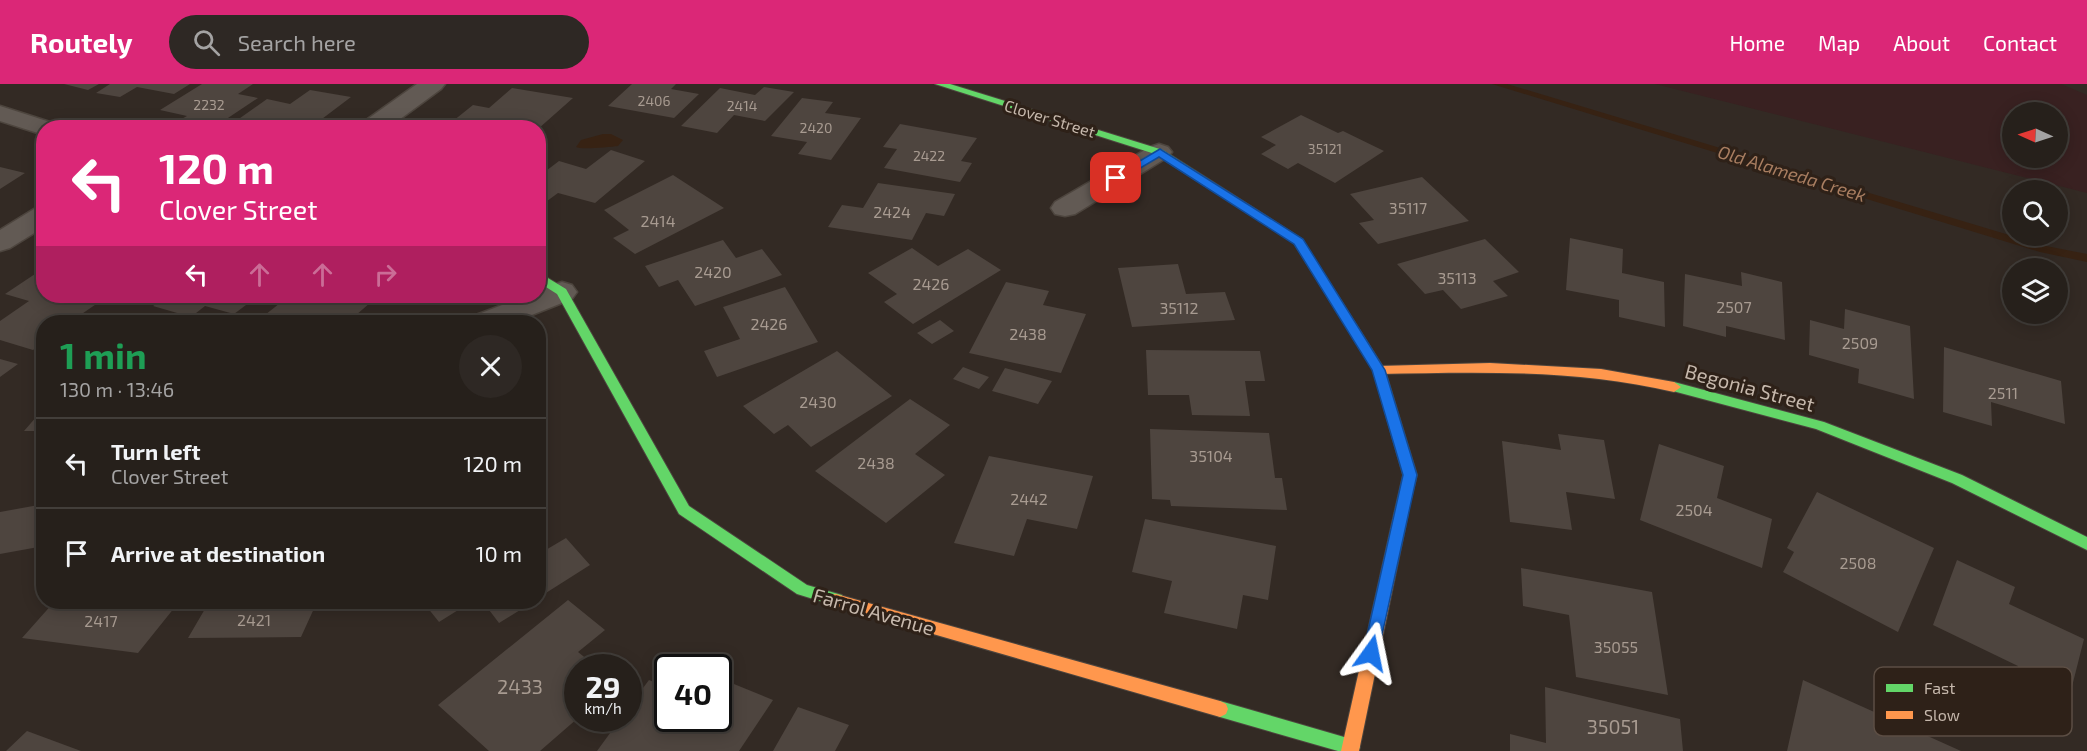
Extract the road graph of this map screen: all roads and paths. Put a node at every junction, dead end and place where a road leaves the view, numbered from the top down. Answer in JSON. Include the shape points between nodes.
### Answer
{"nodes":[{"id":1,"x":433,"y":84,"type":"edge"},
{"id":2,"x":940,"y":84,"type":"edge"},
{"id":3,"x":0,"y":113,"type":"edge"},
{"id":4,"x":383,"y":120,"type":"edge"},
{"id":5,"x":36,"y":125,"type":"edge"},
{"id":6,"x":1160,"y":153,"type":"junction"},
{"id":7,"x":1065,"y":208,"type":"dead end"},
{"id":8,"x":36,"y":220,"type":"edge"},
{"id":9,"x":0,"y":243,"type":"edge"},
{"id":10,"x":550,"y":284,"type":"edge"},
{"id":11,"x":518,"y":303,"type":"edge"},
{"id":12,"x":499,"y":315,"type":"edge"},
{"id":13,"x":1379,"y":370,"type":"junction"},
{"id":14,"x":2087,"y":544,"type":"edge"},
{"id":15,"x":1351,"y":749,"type":"edge"}],
"edges":[{"from":1,"to":4,"type":"street"},
{"from":2,"to":6,"type":"street","name":"Clover Street"},
{"from":3,"to":5,"type":"street"},
{"from":6,"to":7,"type":"street"},
{"from":6,"to":13,"type":"street","name":"Clover Street","via":[[1298,241]]},
{"from":8,"to":9,"type":"street"},
{"from":10,"to":15,"type":"street","name":"Farrol Avenue","via":[[684,510],[802,590]]},
{"from":11,"to":12,"type":"street"},
{"from":13,"to":14,"type":"street","name":"Begonia Street","via":[[1546,367],[1633,376],[1819,425],[1957,479]]},
{"from":13,"to":15,"type":"street","name":"Clover Street","via":[[1410,475]]}]}
